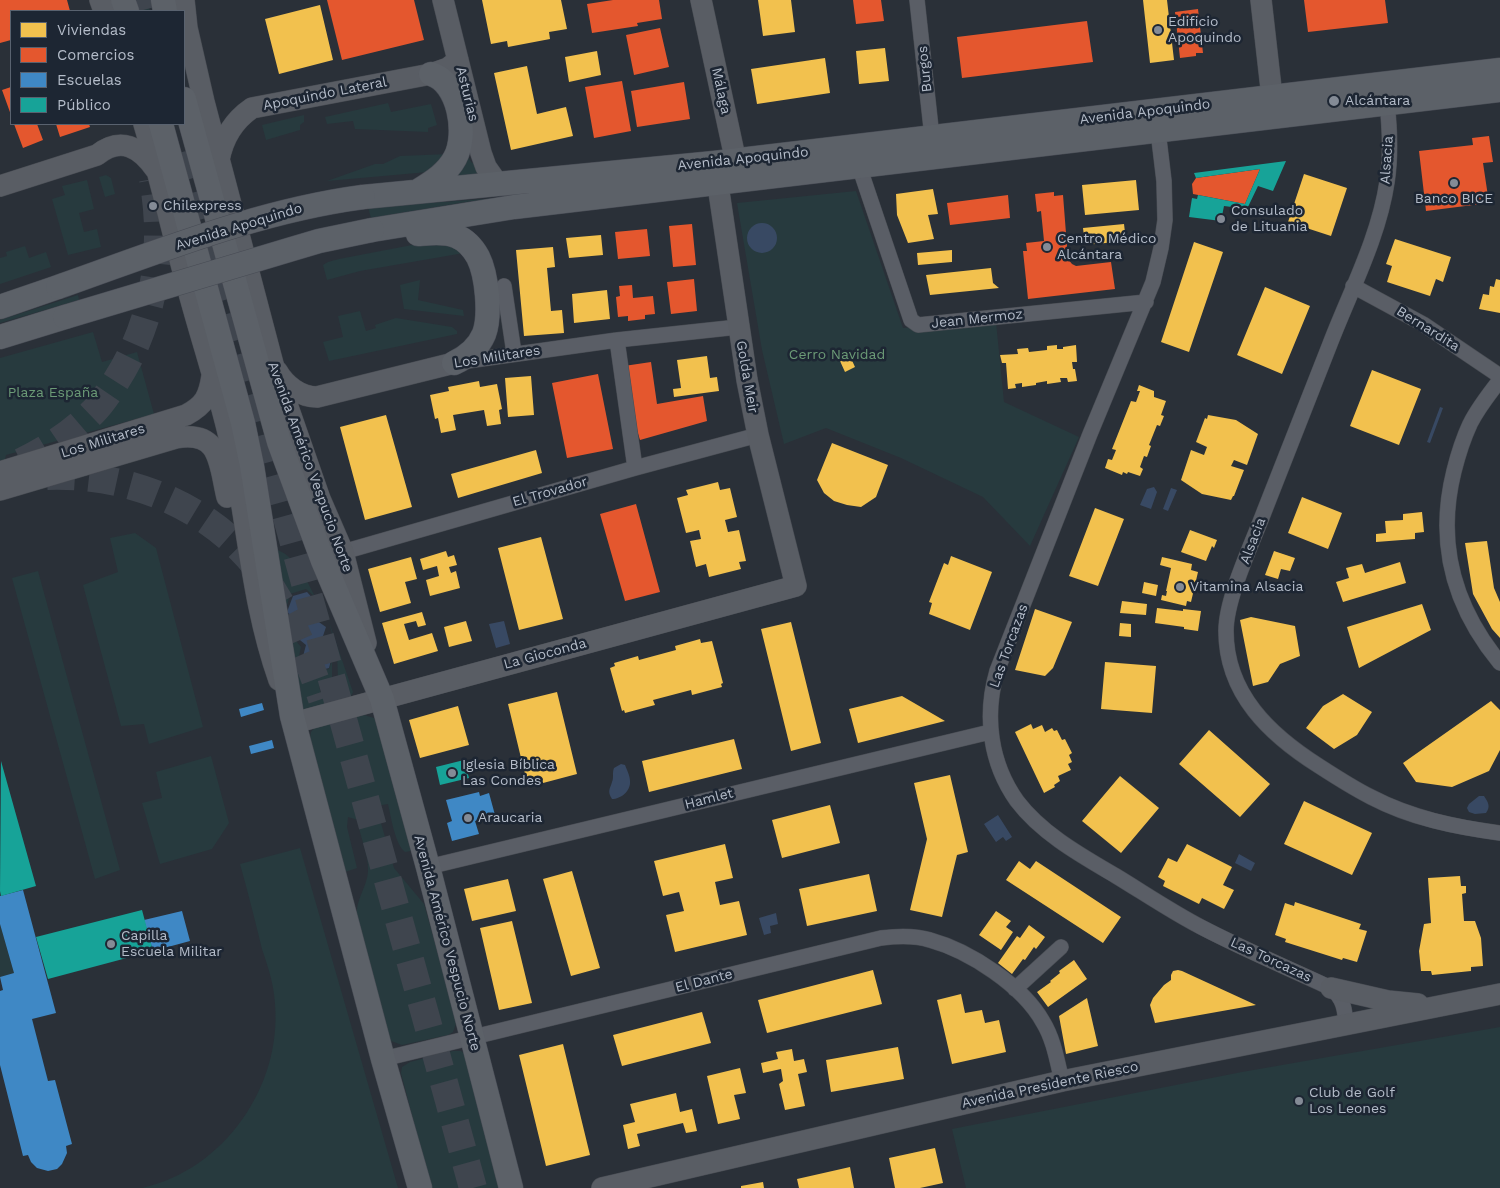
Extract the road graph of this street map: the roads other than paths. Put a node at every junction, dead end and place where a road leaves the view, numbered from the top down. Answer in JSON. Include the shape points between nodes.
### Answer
{"nodes":[{"id":1,"x":184,"y":0,"type":"edge"},
{"id":2,"x":443,"y":0,"type":"edge"},
{"id":3,"x":702,"y":0,"type":"edge"},
{"id":4,"x":917,"y":0,"type":"edge"},
{"id":5,"x":1261,"y":0,"type":"edge"},
{"id":6,"x":458,"y":60,"type":"junction"},
{"id":7,"x":1500,"y":70,"type":"edge"},
{"id":8,"x":431,"y":74,"type":"junction"},
{"id":9,"x":1500,"y":90,"type":"edge"},
{"id":10,"x":1272,"y":97,"type":"junction"},
{"id":11,"x":185,"y":103,"type":"edge"},
{"id":12,"x":1387,"y":103,"type":"junction"},
{"id":13,"x":144,"y":125,"type":"edge"},
{"id":14,"x":161,"y":125,"type":"edge"},
{"id":15,"x":1158,"y":131,"type":"junction"},
{"id":16,"x":932,"y":138,"type":"junction"},
{"id":17,"x":859,"y":166,"type":"junction"},
{"id":18,"x":221,"y":169,"type":"junction"},
{"id":19,"x":727,"y":172,"type":"junction"},
{"id":20,"x":166,"y":184,"type":"junction"},
{"id":21,"x":498,"y":184,"type":"junction"},
{"id":22,"x":0,"y":186,"type":"edge"},
{"id":23,"x":417,"y":192,"type":"junction"},
{"id":24,"x":377,"y":230,"type":"junction"},
{"id":25,"x":504,"y":286,"type":"dead end"},
{"id":26,"x":1353,"y":286,"type":"junction"},
{"id":27,"x":1146,"y":302,"type":"junction"},
{"id":28,"x":3,"y":304,"type":"edge"},
{"id":29,"x":738,"y":326,"type":"junction"},
{"id":30,"x":0,"y":337,"type":"edge"},
{"id":31,"x":617,"y":340,"type":"junction"},
{"id":32,"x":514,"y":353,"type":"junction"},
{"id":33,"x":273,"y":364,"type":"junction"},
{"id":34,"x":454,"y":364,"type":"junction"},
{"id":35,"x":212,"y":375,"type":"junction"},
{"id":36,"x":1500,"y":378,"type":"edge"},
{"id":37,"x":758,"y":435,"type":"junction"},
{"id":38,"x":635,"y":468,"type":"junction"},
{"id":39,"x":0,"y":472,"type":"edge"},
{"id":40,"x":0,"y":490,"type":"edge"},
{"id":41,"x":343,"y":552,"type":"junction"},
{"id":42,"x":252,"y":578,"type":"junction"},
{"id":43,"x":796,"y":586,"type":"joint"},
{"id":44,"x":1500,"y":663,"type":"edge"},
{"id":45,"x":382,"y":699,"type":"junction"},
{"id":46,"x":293,"y":720,"type":"junction"},
{"id":47,"x":990,"y":732,"type":"junction"},
{"id":48,"x":1500,"y":833,"type":"edge"},
{"id":49,"x":428,"y":867,"type":"junction"},
{"id":50,"x":1060,"y":947,"type":"dead end"},
{"id":51,"x":1332,"y":988,"type":"junction"},
{"id":52,"x":1015,"y":989,"type":"junction"},
{"id":53,"x":1500,"y":994,"type":"edge"},
{"id":54,"x":1443,"y":1006,"type":"junction"},
{"id":55,"x":1346,"y":1026,"type":"junction"},
{"id":56,"x":472,"y":1038,"type":"junction"},
{"id":57,"x":383,"y":1058,"type":"junction"},
{"id":58,"x":1062,"y":1081,"type":"junction"},
{"id":59,"x":420,"y":1188,"type":"edge"},
{"id":60,"x":511,"y":1188,"type":"edge"},
{"id":61,"x":602,"y":1188,"type":"edge"}],
"edges":[{"from":1,"to":18,"type":"street","name":"Avenida Américo Vespucio Norte","via":[[193,57]]},
{"from":2,"to":6,"type":"street","name":"Asturias"},
{"from":3,"to":19,"type":"street","name":"Málaga"},
{"from":4,"to":16,"type":"street","name":"Burgos"},
{"from":5,"to":10,"type":"street"},
{"from":6,"to":8,"type":"street","name":"Apoquindo Lateral"},
{"from":6,"to":21,"type":"street","name":"Asturias","via":[[481,153]]},
{"from":7,"to":10,"type":"main road","name":"Avenida Apoquindo"},
{"from":8,"to":18,"type":"street","name":"Apoquindo Lateral","via":[[252,108],[226,137]]},
{"from":8,"to":23,"type":"main road","via":[[442,78],[451,89],[461,137],[451,164]]},
{"from":9,"to":12,"type":"main road","name":"Avenida Apoquindo"},
{"from":10,"to":16,"type":"main road","name":"Avenida Apoquindo"},
{"from":11,"to":45,"type":"main road","name":"Avenida Américo Vespucio Norte","via":[[288,468],[323,561]]},
{"from":12,"to":15,"type":"main road","name":"Avenida Apoquindo"},
{"from":12,"to":26,"type":"street","name":"Alsacia","via":[[1390,155],[1387,184],[1376,228]]},
{"from":13,"to":20,"type":"street"},
{"from":14,"to":20,"type":"main road"},
{"from":15,"to":17,"type":"main road","name":"Avenida Apoquindo"},
{"from":15,"to":27,"type":"street","name":"Las Torcazas","via":[[1164,181],[1164,220],[1162,248]]},
{"from":16,"to":19,"type":"main road","name":"Avenida Apoquindo"},
{"from":17,"to":19,"type":"main road","name":"Avenida Apoquindo"},
{"from":17,"to":27,"type":"street","name":"Jean Mermoz","via":[[911,320],[918,325]]},
{"from":18,"to":33,"type":"street","name":"Avenida Américo Vespucio Norte"},
{"from":19,"to":21,"type":"main road","name":"Avenida Apoquindo"},
{"from":19,"to":24,"type":"main road","name":"Avenida Apoquindo"},
{"from":19,"to":29,"type":"street","name":"Golda Meir"},
{"from":20,"to":22,"type":"street","via":[[137,150],[117,146]]},
{"from":20,"to":35,"type":"street","via":[[180,260]]},
{"from":20,"to":46,"type":"main road","via":[[243,423]]},
{"from":21,"to":23,"type":"main road","name":"Avenida Apoquindo"},
{"from":23,"to":28,"type":"main road","name":"Avenida Apoquindo","bridge":true,"via":[[363,196],[260,217]]},
{"from":24,"to":30,"type":"main road","name":"Avenida Apoquindo","bridge":true,"via":[[301,246]]},
{"from":24,"to":34,"type":"main road","via":[[398,234],[455,235],[478,257],[485,286],[487,324],[480,342]]},
{"from":25,"to":32,"type":"street"},
{"from":26,"to":36,"type":"street","name":"Bernardita","via":[[1423,324]]},
{"from":26,"to":48,"type":"street","name":"Alsacia","via":[[1236,586],[1226,631],[1231,664],[1252,710],[1266,726],[1294,750],[1346,784],[1411,814]]},
{"from":27,"to":47,"type":"street","name":"Las Torcazas","via":[[1090,434],[998,671],[991,701]]},
{"from":29,"to":31,"type":"street","name":"Los Militares"},
{"from":29,"to":37,"type":"street","name":"Golda Meir"},
{"from":31,"to":32,"type":"street","name":"Los Militares"},
{"from":31,"to":38,"type":"street"},
{"from":32,"to":34,"type":"street","name":"Los Militares"},
{"from":33,"to":34,"type":"street","name":"Los Militares","via":[[290,387],[310,397]]},
{"from":33,"to":41,"type":"street","name":"Avenida Américo Vespucio Norte","via":[[320,499]]},
{"from":35,"to":39,"type":"street","name":"Los Militares","via":[[203,404],[186,415]]},
{"from":35,"to":42,"type":"street","via":[[233,453]]},
{"from":36,"to":44,"type":"street","via":[[1469,426],[1457,457],[1446,516],[1448,552],[1455,586],[1470,619]]},
{"from":37,"to":38,"type":"street","name":"El Trovador"},
{"from":37,"to":43,"type":"street","name":"Golda Meir"},
{"from":38,"to":41,"type":"street","name":"El Trovador"},
{"from":40,"to":42,"type":"street","name":"Los Militares","via":[[176,438],[195,436],[209,443],[218,459],[239,545]]},
{"from":41,"to":45,"type":"street","name":"Avenida Américo Vespucio Norte"},
{"from":42,"to":46,"type":"street","via":[[268,646]]},
{"from":43,"to":45,"type":"street","name":"La Gioconda"},
{"from":45,"to":46,"type":"street","name":"La Gioconda"},
{"from":45,"to":49,"type":"main road","name":"Avenida Américo Vespucio Norte"},
{"from":46,"to":57,"type":"main road"},
{"from":47,"to":49,"type":"street","name":"Hamlet"},
{"from":47,"to":51,"type":"street","name":"Las Torcazas","via":[[1008,787],[1026,812],[1056,837],[1201,927]]},
{"from":49,"to":56,"type":"main road","name":"Avenida Américo Vespucio Norte"},
{"from":50,"to":52,"type":"street"},
{"from":51,"to":54,"type":"street","via":[[1388,1001]]},
{"from":51,"to":55,"type":"street","via":[[1343,1002]]},
{"from":52,"to":56,"type":"street","name":"El Dante","via":[[982,965],[941,943],[892,936]]},
{"from":52,"to":58,"type":"street","name":"El Dante","via":[[1043,1022],[1054,1045]]},
{"from":53,"to":54,"type":"street","name":"Avenida Presidente Riesco"},
{"from":54,"to":55,"type":"street","name":"Avenida Presidente Riesco"},
{"from":55,"to":58,"type":"street","name":"Avenida Presidente Riesco"},
{"from":56,"to":57,"type":"street","name":"El Dante"},
{"from":56,"to":60,"type":"main road","name":"Avenida Américo Vespucio Norte"},
{"from":57,"to":59,"type":"main road"},
{"from":58,"to":61,"type":"street","name":"Avenida Presidente Riesco"}]}
